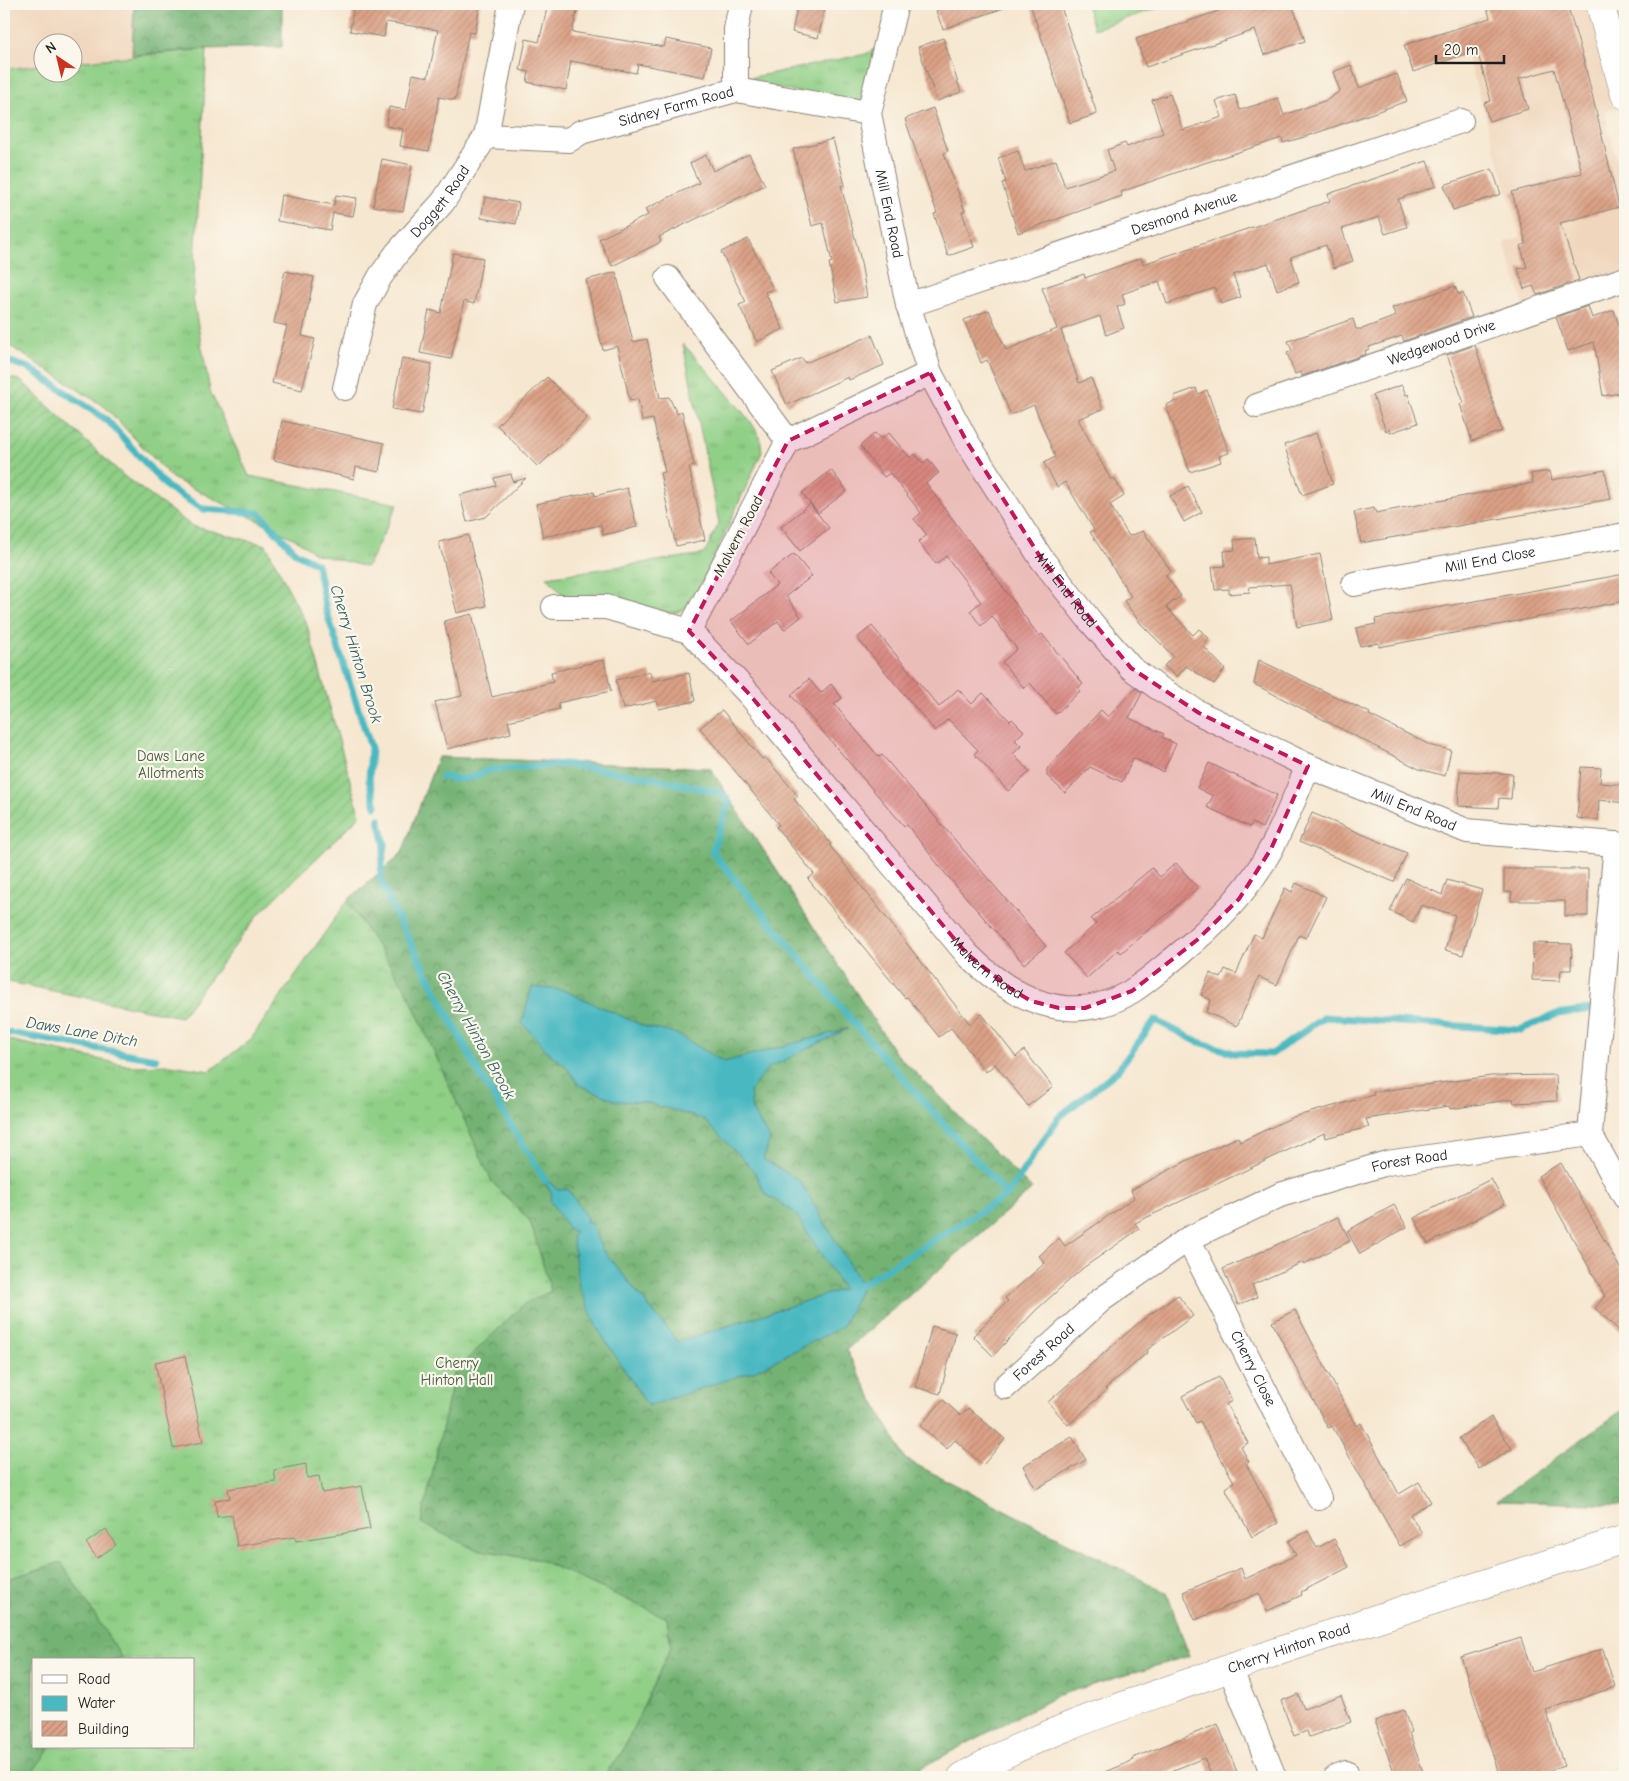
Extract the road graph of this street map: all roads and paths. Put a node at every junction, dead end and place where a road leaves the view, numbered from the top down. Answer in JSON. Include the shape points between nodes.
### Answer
{"nodes":[{"id":1,"x":511,"y":4,"type":"edge"},
{"id":2,"x":741,"y":4,"type":"edge"},
{"id":3,"x":896,"y":4,"type":"edge"},
{"id":4,"x":1600,"y":4,"type":"edge"},
{"id":5,"x":736,"y":90,"type":"junction"},
{"id":6,"x":1625,"y":95,"type":"edge"},
{"id":7,"x":869,"y":113,"type":"junction"},
{"id":8,"x":1461,"y":121,"type":"dead end"},
{"id":9,"x":486,"y":136,"type":"junction"},
{"id":10,"x":668,"y":278,"type":"dead end"},
{"id":11,"x":1625,"y":279,"type":"edge"},
{"id":12,"x":908,"y":305,"type":"junction"},
{"id":13,"x":930,"y":373,"type":"junction"},
{"id":14,"x":345,"y":388,"type":"dead end"},
{"id":15,"x":1257,"y":406,"type":"dead end"},
{"id":16,"x":788,"y":441,"type":"junction"},
{"id":17,"x":1625,"y":535,"type":"edge"},
{"id":18,"x":1354,"y":584,"type":"dead end"},
{"id":19,"x":554,"y":607,"type":"dead end"},
{"id":20,"x":689,"y":631,"type":"junction"},
{"id":21,"x":1308,"y":766,"type":"junction"},
{"id":22,"x":1620,"y":845,"type":"edge"},
{"id":23,"x":1590,"y":1134,"type":"junction"},
{"id":24,"x":1625,"y":1197,"type":"edge"},
{"id":25,"x":1188,"y":1239,"type":"junction"},
{"id":26,"x":1005,"y":1387,"type":"dead end"},
{"id":27,"x":1319,"y":1498,"type":"dead end"},
{"id":28,"x":1625,"y":1539,"type":"edge"},
{"id":29,"x":1230,"y":1668,"type":"junction"},
{"id":30,"x":962,"y":1777,"type":"edge"},
{"id":31,"x":1274,"y":1777,"type":"edge"},
{"id":32,"x":1336,"y":1777,"type":"edge"},
{"id":33,"x":1347,"y":1777,"type":"edge"}],
"edges":[{"from":1,"to":9,"type":"street","name":"Doggett Road"},
{"from":2,"to":5,"type":"street","via":[[736,29]]},
{"from":3,"to":7,"type":"street","name":"Mill End Road"},
{"from":4,"to":6,"type":"street"},
{"from":5,"to":7,"type":"street","name":"Sidney Farm Road"},
{"from":5,"to":9,"type":"street","name":"Sidney Farm Road","via":[[580,132],[569,140]]},
{"from":7,"to":12,"type":"street","name":"Mill End Road"},
{"from":8,"to":12,"type":"street","name":"Desmond Avenue"},
{"from":9,"to":14,"type":"street","name":"Doggett Road","via":[[443,202],[397,253],[365,304]]},
{"from":10,"to":16,"type":"street"},
{"from":11,"to":15,"type":"street","name":"Wedgewood Drive"},
{"from":12,"to":13,"type":"street","name":"Mill End Road"},
{"from":13,"to":16,"type":"street"},
{"from":13,"to":21,"type":"street","name":"Mill End Road","via":[[967,442],[1041,558],[1131,668],[1198,712]]},
{"from":16,"to":20,"type":"street","name":"Malvern Road"},
{"from":17,"to":18,"type":"street","name":"Mill End Close"},
{"from":19,"to":20,"type":"street","via":[[606,607]]},
{"from":20,"to":21,"type":"street","name":"Malvern Road","via":[[750,695],[967,954],[985,972],[1011,990],[1031,1001],[1059,1008],[1084,1008],[1119,998],[1197,940],[1239,899],[1271,850]]},
{"from":21,"to":22,"type":"street","name":"Mill End Road","via":[[1467,831]]},
{"from":22,"to":23,"type":"street"},
{"from":23,"to":24,"type":"street"},
{"from":23,"to":25,"type":"street","name":"Forest Road","via":[[1386,1163],[1280,1194]]},
{"from":25,"to":26,"type":"street","name":"Forest Road","via":[[1101,1300]]},
{"from":25,"to":27,"type":"street","name":"Cherry Close"},
{"from":28,"to":29,"type":"street","name":"Cherry Hinton Road"},
{"from":29,"to":30,"type":"street","name":"Cherry Hinton Road","via":[[1088,1718]]},
{"from":29,"to":31,"type":"street"},
{"from":32,"to":33,"type":"street","via":[[1346,1773]]}]}
